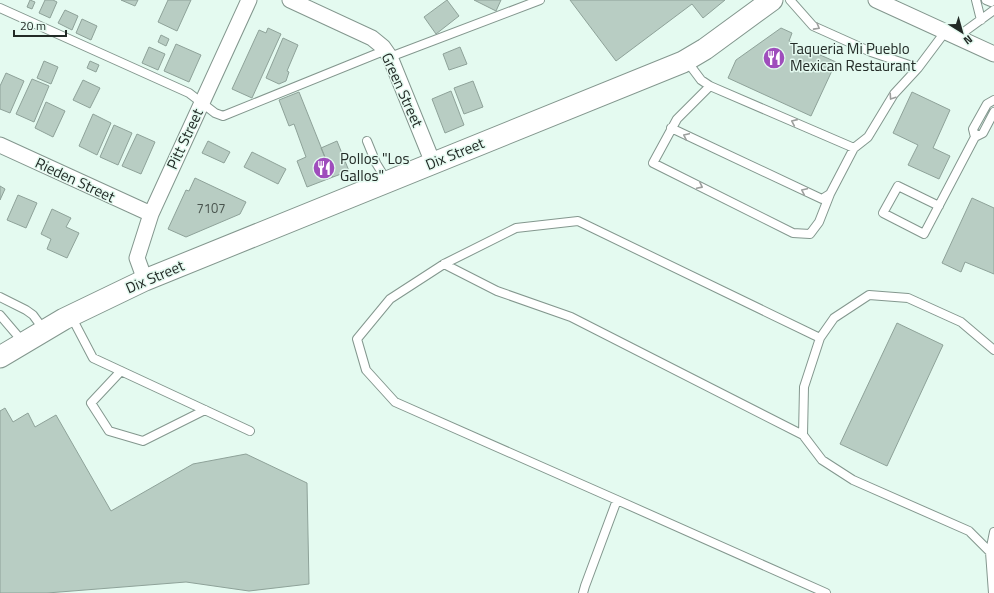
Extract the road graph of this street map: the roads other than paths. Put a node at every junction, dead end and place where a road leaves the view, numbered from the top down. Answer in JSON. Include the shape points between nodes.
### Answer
{"nodes":[{"id":1,"x":249,"y":0,"type":"edge"},
{"id":2,"x":290,"y":0,"type":"edge"},
{"id":3,"x":540,"y":0,"type":"edge"},
{"id":4,"x":772,"y":0,"type":"edge"},
{"id":5,"x":790,"y":0,"type":"edge"},
{"id":6,"x":876,"y":0,"type":"edge"},
{"id":7,"x":976,"y":0,"type":"edge"},
{"id":8,"x":0,"y":8,"type":"edge"},
{"id":9,"x":994,"y":10,"type":"edge"},
{"id":10,"x":981,"y":20,"type":"junction"},
{"id":11,"x":951,"y":35,"type":"junction"},
{"id":12,"x":388,"y":54,"type":"junction"},
{"id":13,"x":994,"y":54,"type":"edge"},
{"id":14,"x":686,"y":60,"type":"junction"},
{"id":15,"x":918,"y":68,"type":"junction"},
{"id":16,"x":710,"y":86,"type":"junction"},
{"id":17,"x":994,"y":100,"type":"edge"},
{"id":18,"x":202,"y":102,"type":"junction"},
{"id":19,"x":994,"y":112,"type":"edge"},
{"id":20,"x":670,"y":128,"type":"junction"},
{"id":21,"x":975,"y":137,"type":"junction"},
{"id":22,"x":367,"y":141,"type":"dead end"},
{"id":23,"x":0,"y":145,"type":"edge"},
{"id":24,"x":854,"y":148,"type":"junction"},
{"id":25,"x":433,"y":163,"type":"junction"},
{"id":26,"x":387,"y":182,"type":"junction"},
{"id":27,"x":830,"y":194,"type":"junction"},
{"id":28,"x":939,"y":206,"type":"junction"},
{"id":29,"x":150,"y":214,"type":"junction"},
{"id":30,"x":444,"y":264,"type":"junction"},
{"id":31,"x":146,"y":280,"type":"junction"},
{"id":32,"x":0,"y":297,"type":"edge"},
{"id":33,"x":0,"y":315,"type":"edge"},
{"id":34,"x":70,"y":316,"type":"junction"},
{"id":35,"x":45,"y":330,"type":"junction"},
{"id":36,"x":820,"y":338,"type":"junction"},
{"id":37,"x":23,"y":343,"type":"junction"},
{"id":38,"x":994,"y":350,"type":"edge"},
{"id":39,"x":0,"y":357,"type":"edge"},
{"id":40,"x":121,"y":371,"type":"junction"},
{"id":41,"x":205,"y":410,"type":"junction"},
{"id":42,"x":250,"y":432,"type":"dead end"},
{"id":43,"x":803,"y":435,"type":"junction"},
{"id":44,"x":617,"y":500,"type":"junction"},
{"id":45,"x":994,"y":532,"type":"edge"},
{"id":46,"x":990,"y":552,"type":"junction"},
{"id":47,"x":583,"y":593,"type":"edge"},
{"id":48,"x":826,"y":593,"type":"edge"},
{"id":49,"x":993,"y":593,"type":"edge"}],
"edges":[{"from":1,"to":18,"type":"street","name":"Pitt Street"},
{"from":2,"to":12,"type":"street","name":"Green Street","via":[[372,38]]},
{"from":3,"to":12,"type":"lane"},
{"from":4,"to":14,"type":"street","name":"Dix Street"},
{"from":5,"to":15,"type":"lane","one_way":true,"via":[[813,26],[871,52]]},
{"from":6,"to":11,"type":"street"},
{"from":7,"to":10,"type":"lane"},
{"from":8,"to":18,"type":"lane","via":[[189,93]]},
{"from":9,"to":10,"type":"lane"},
{"from":10,"to":11,"type":"lane"},
{"from":11,"to":13,"type":"street"},
{"from":11,"to":15,"type":"lane"},
{"from":12,"to":18,"type":"lane","via":[[223,116]]},
{"from":12,"to":25,"type":"street","name":"Green Street"},
{"from":14,"to":16,"type":"lane","via":[[701,80]]},
{"from":14,"to":25,"type":"street","name":"Dix Street"},
{"from":15,"to":24,"type":"lane","one_way":true,"via":[[894,94],[868,137]]},
{"from":16,"to":20,"type":"lane"},
{"from":24,"to":16,"type":"lane","one_way":true},
{"from":17,"to":21,"type":"lane","via":[[987,104],[973,129]]},
{"from":18,"to":29,"type":"street","name":"Pitt Street"},
{"from":19,"to":21,"type":"lane","via":[[982,133]]},
{"from":27,"to":20,"type":"lane","one_way":true,"via":[[822,199]]},
{"from":20,"to":27,"type":"lane","one_way":true,"via":[[652,163],[793,233],[810,234],[819,222]]},
{"from":21,"to":28,"type":"lane"},
{"from":22,"to":26,"type":"lane"},
{"from":23,"to":29,"type":"street","name":"Rieden Street"},
{"from":24,"to":27,"type":"lane"},
{"from":25,"to":26,"type":"street","name":"Dix Street"},
{"from":26,"to":31,"type":"street","name":"Dix Street"},
{"from":28,"to":28,"type":"lane","via":[[924,234],[883,213],[898,186]]},
{"from":29,"to":31,"type":"street","name":"Pitt Street","via":[[137,258]]},
{"from":30,"to":36,"type":"lane","via":[[516,228],[578,221]]},
{"from":30,"to":43,"type":"lane","via":[[497,291],[571,317]]},
{"from":30,"to":44,"type":"lane","via":[[390,299],[357,339],[366,370],[395,402]]},
{"from":31,"to":34,"type":"street","name":"Dix Street"},
{"from":32,"to":35,"type":"lane","via":[[33,315]]},
{"from":33,"to":37,"type":"lane"},
{"from":34,"to":35,"type":"street","name":"Dix Street"},
{"from":34,"to":40,"type":"lane","via":[[93,358]]},
{"from":35,"to":37,"type":"street","name":"Dix Street"},
{"from":36,"to":38,"type":"lane","via":[[834,318],[869,295],[908,298],[961,322]]},
{"from":36,"to":43,"type":"lane","via":[[804,387]]},
{"from":37,"to":39,"type":"street","name":"Dix Street"},
{"from":40,"to":41,"type":"lane"},
{"from":40,"to":41,"type":"lane","via":[[91,403],[109,431],[142,441]]},
{"from":41,"to":42,"type":"lane"},
{"from":43,"to":46,"type":"lane","via":[[822,460],[853,480],[969,531]]},
{"from":44,"to":47,"type":"lane"},
{"from":44,"to":48,"type":"lane"},
{"from":45,"to":46,"type":"lane"},
{"from":46,"to":49,"type":"lane"}]}
